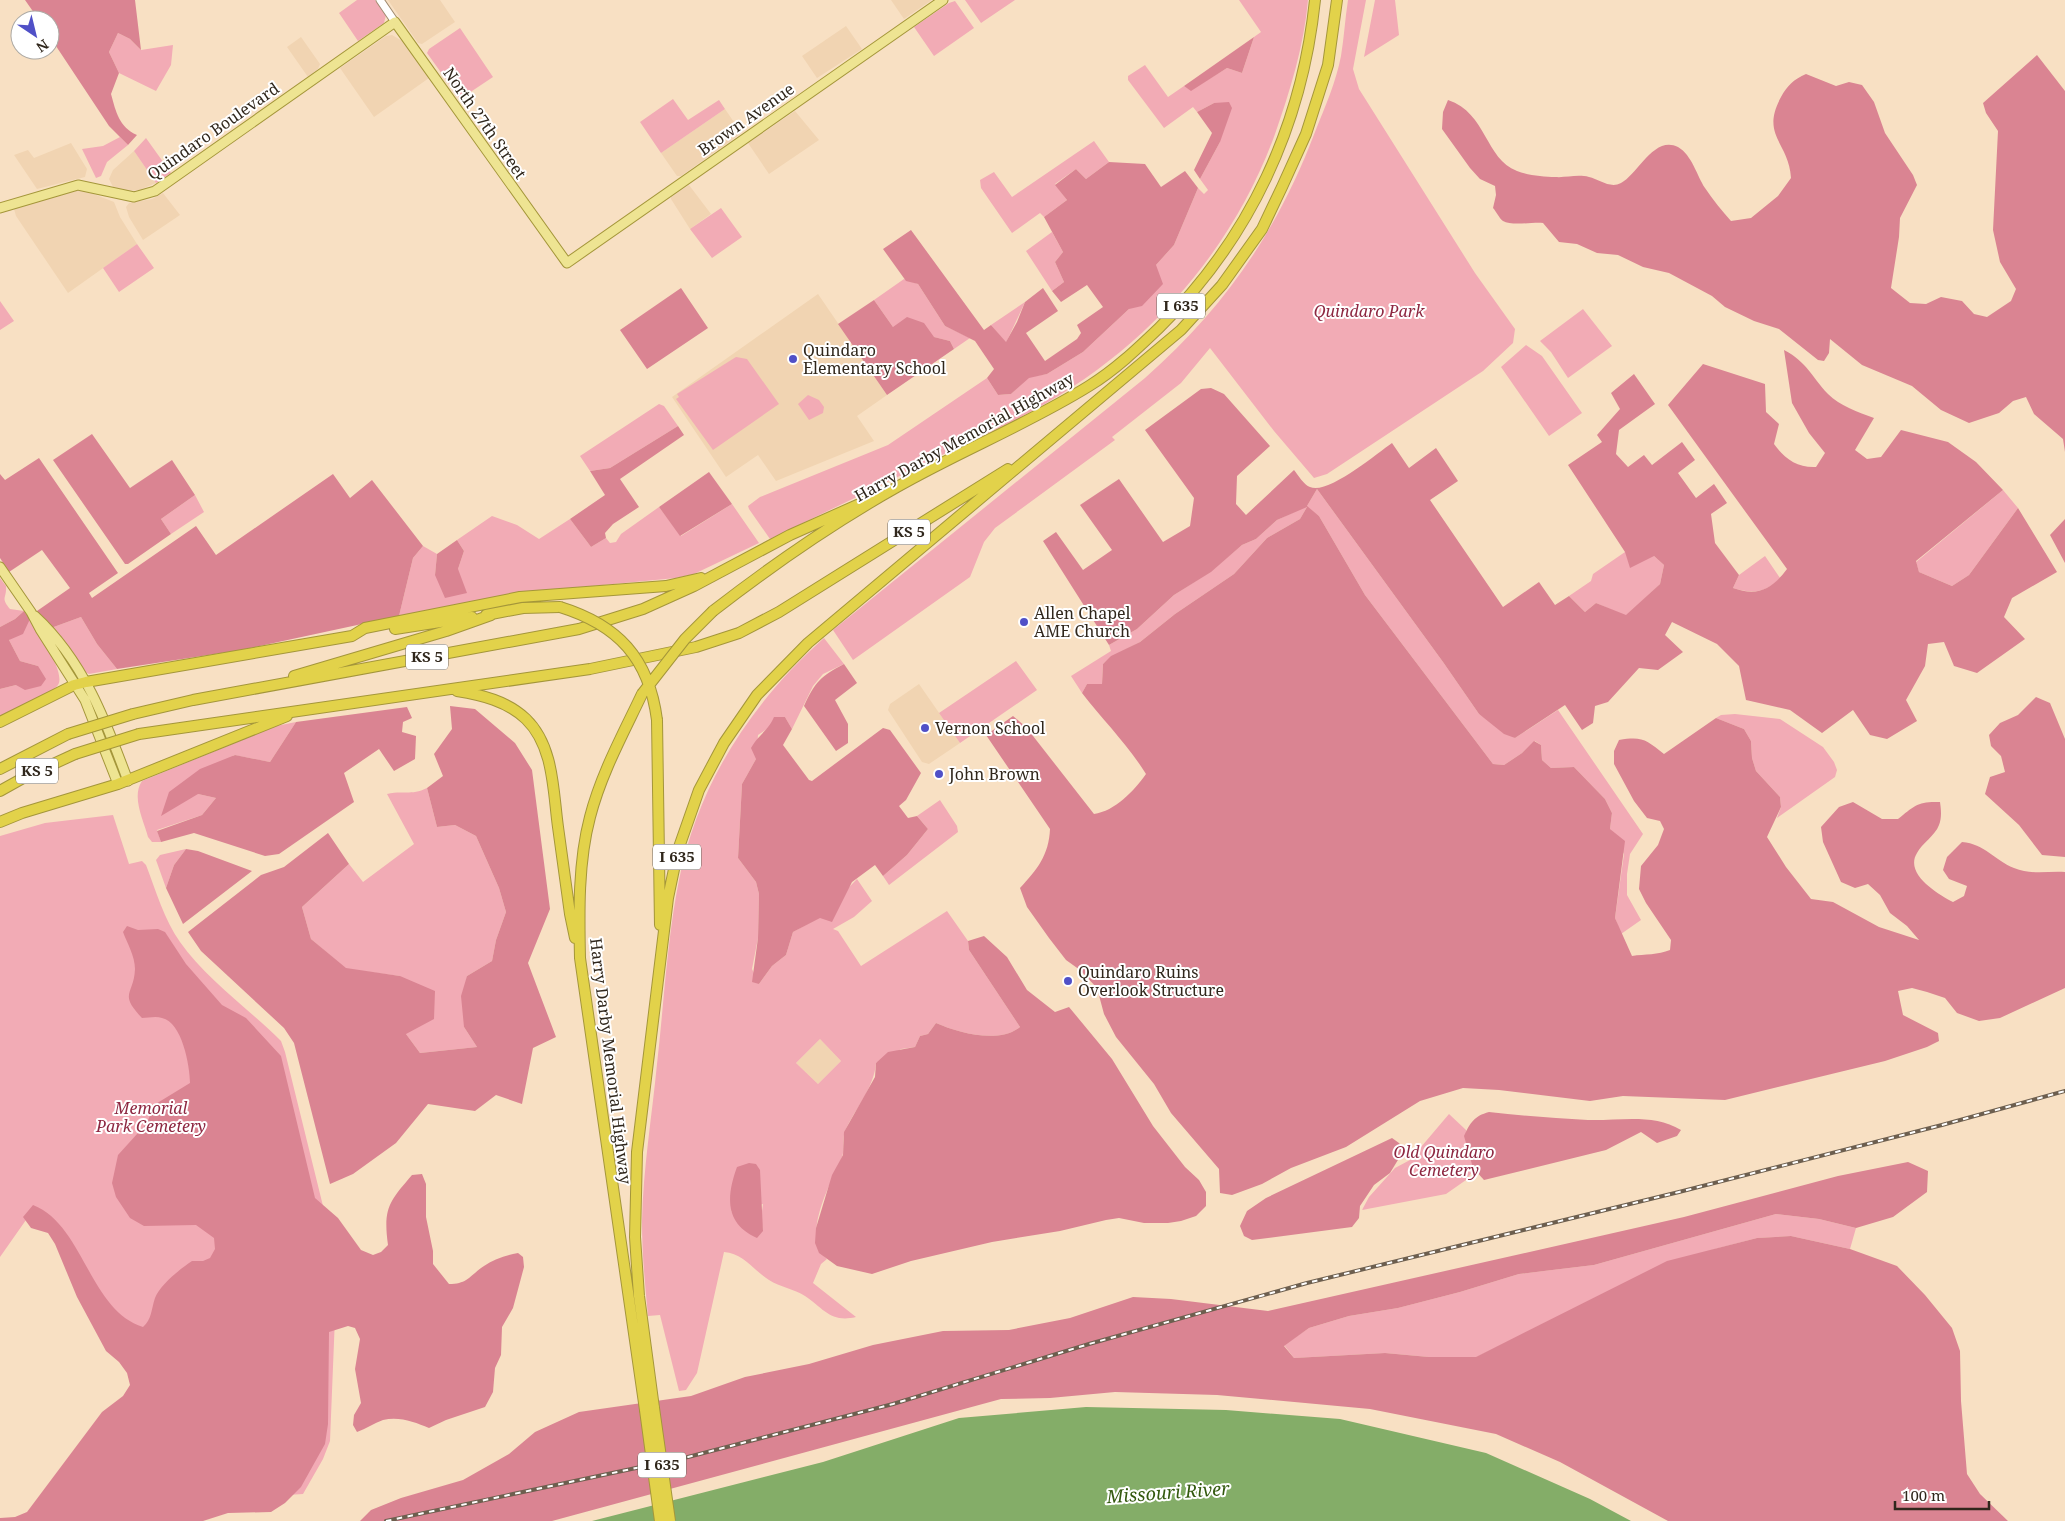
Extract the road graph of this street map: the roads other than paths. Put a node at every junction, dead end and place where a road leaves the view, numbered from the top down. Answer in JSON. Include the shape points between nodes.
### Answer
{"nodes":[{"id":1,"x":380,"y":0,"type":"edge"},
{"id":2,"x":943,"y":0,"type":"edge"},
{"id":3,"x":1315,"y":0,"type":"edge"},
{"id":4,"x":1337,"y":0,"type":"edge"},
{"id":5,"x":395,"y":22,"type":"junction"},
{"id":6,"x":0,"y":208,"type":"edge"},
{"id":7,"x":567,"y":263,"type":"joint"},
{"id":8,"x":1038,"y":451,"type":"junction"},
{"id":9,"x":897,"y":487,"type":"junction"},
{"id":10,"x":0,"y":567,"type":"edge"},
{"id":11,"x":714,"y":575,"type":"junction"},
{"id":12,"x":31,"y":612,"type":"junction"},
{"id":13,"x":491,"y":615,"type":"junction"},
{"id":14,"x":352,"y":636,"type":"junction"},
{"id":15,"x":86,"y":682,"type":"junction"},
{"id":16,"x":74,"y":685,"type":"junction"},
{"id":17,"x":448,"y":689,"type":"junction"},
{"id":18,"x":242,"y":691,"type":"junction"},
{"id":19,"x":303,"y":710,"type":"junction"},
{"id":20,"x":0,"y":722,"type":"edge"},
{"id":21,"x":0,"y":769,"type":"edge"},
{"id":22,"x":123,"y":783,"type":"junction"},
{"id":23,"x":0,"y":791,"type":"edge"},
{"id":24,"x":0,"y":822,"type":"edge"},
{"id":25,"x":580,"y":958,"type":"junction"},
{"id":26,"x":661,"y":959,"type":"junction"},
{"id":27,"x":649,"y":1409,"type":"junction"},
{"id":28,"x":660,"y":1521,"type":"edge"},
{"id":29,"x":670,"y":1521,"type":"edge"}],
"edges":[{"from":1,"to":5,"type":"street","name":"North 27th Street"},
{"from":2,"to":7,"type":"main road","name":"Brown Avenue"},
{"from":3,"to":9,"type":"highway","name":"Harry Darby Memorial Highway","number":"I 635","via":[[1310,45],[1296,104],[1272,168],[1236,234],[1188,299],[1135,352],[1092,384],[1045,412]]},
{"from":4,"to":8,"type":"highway","name":"Harry Darby Memorial Highway","number":"I 635","via":[[1328,64],[1306,134],[1262,229],[1222,285],[1181,330]]},
{"from":5,"to":6,"type":"main road","name":"Quindaro Boulevard","via":[[155,191],[134,197],[78,185]]},
{"from":5,"to":7,"type":"main road","name":"North 27th Street"},
{"from":8,"to":17,"type":"highway","number":"KS 5","via":[[779,612],[739,632],[696,647],[590,669]]},
{"from":8,"to":26,"type":"highway","name":"Harry Darby Memorial Highway","number":"I 635","via":[[808,644],[757,695],[724,743],[699,790],[678,850]]},
{"from":9,"to":11,"type":"highway","number":"KS 5","via":[[790,535]]},
{"from":9,"to":25,"type":"highway","name":"Harry Darby Memorial Highway","number":"I 635","bridge":true,"via":[[757,577],[713,611],[685,639],[642,694],[614,752],[590,818],[579,914]]},
{"from":10,"to":12,"type":"main road"},
{"from":11,"to":14,"type":"highway","via":[[666,586],[520,597],[365,628]]},
{"from":11,"to":18,"type":"highway","number":"KS 5","via":[[643,609],[579,629]]},
{"from":12,"to":15,"type":"main road","via":[[47,626]]},
{"from":12,"to":16,"type":"main road"},
{"from":13,"to":14,"type":"highway"},
{"from":13,"to":18,"type":"highway"},
{"from":13,"to":26,"type":"highway","bridge":true,"via":[[523,608],[560,607],[592,618],[625,643],[644,670],[654,695],[657,720]]},
{"from":14,"to":15,"type":"highway"},
{"from":15,"to":16,"type":"highway"},
{"from":15,"to":22,"type":"main road","via":[[99,704]]},
{"from":16,"to":20,"type":"highway"},
{"from":16,"to":22,"type":"main road","via":[[92,713]]},
{"from":17,"to":19,"type":"highway","number":"KS 5"},
{"from":17,"to":25,"type":"highway","via":[[489,697],[510,707],[526,720],[541,740],[550,765],[570,914]]},
{"from":18,"to":21,"type":"highway","number":"KS 5","bridge":true,"via":[[133,714],[68,734]]},
{"from":19,"to":22,"type":"highway"},
{"from":19,"to":23,"type":"highway","number":"KS 5","bridge":true,"via":[[139,734],[75,754]]},
{"from":22,"to":24,"type":"highway"},
{"from":25,"to":27,"type":"highway","name":"Harry Darby Memorial Highway","number":"I 635"},
{"from":26,"to":27,"type":"highway","name":"Harry Darby Memorial Highway","number":"I 635","via":[[637,1152],[635,1237]]},
{"from":27,"to":28,"type":"highway","name":"Harry Darby Memorial Highway","number":"I 635","bridge":true},
{"from":27,"to":29,"type":"highway","name":"Harry Darby Memorial Highway","number":"I 635","bridge":true}]}
